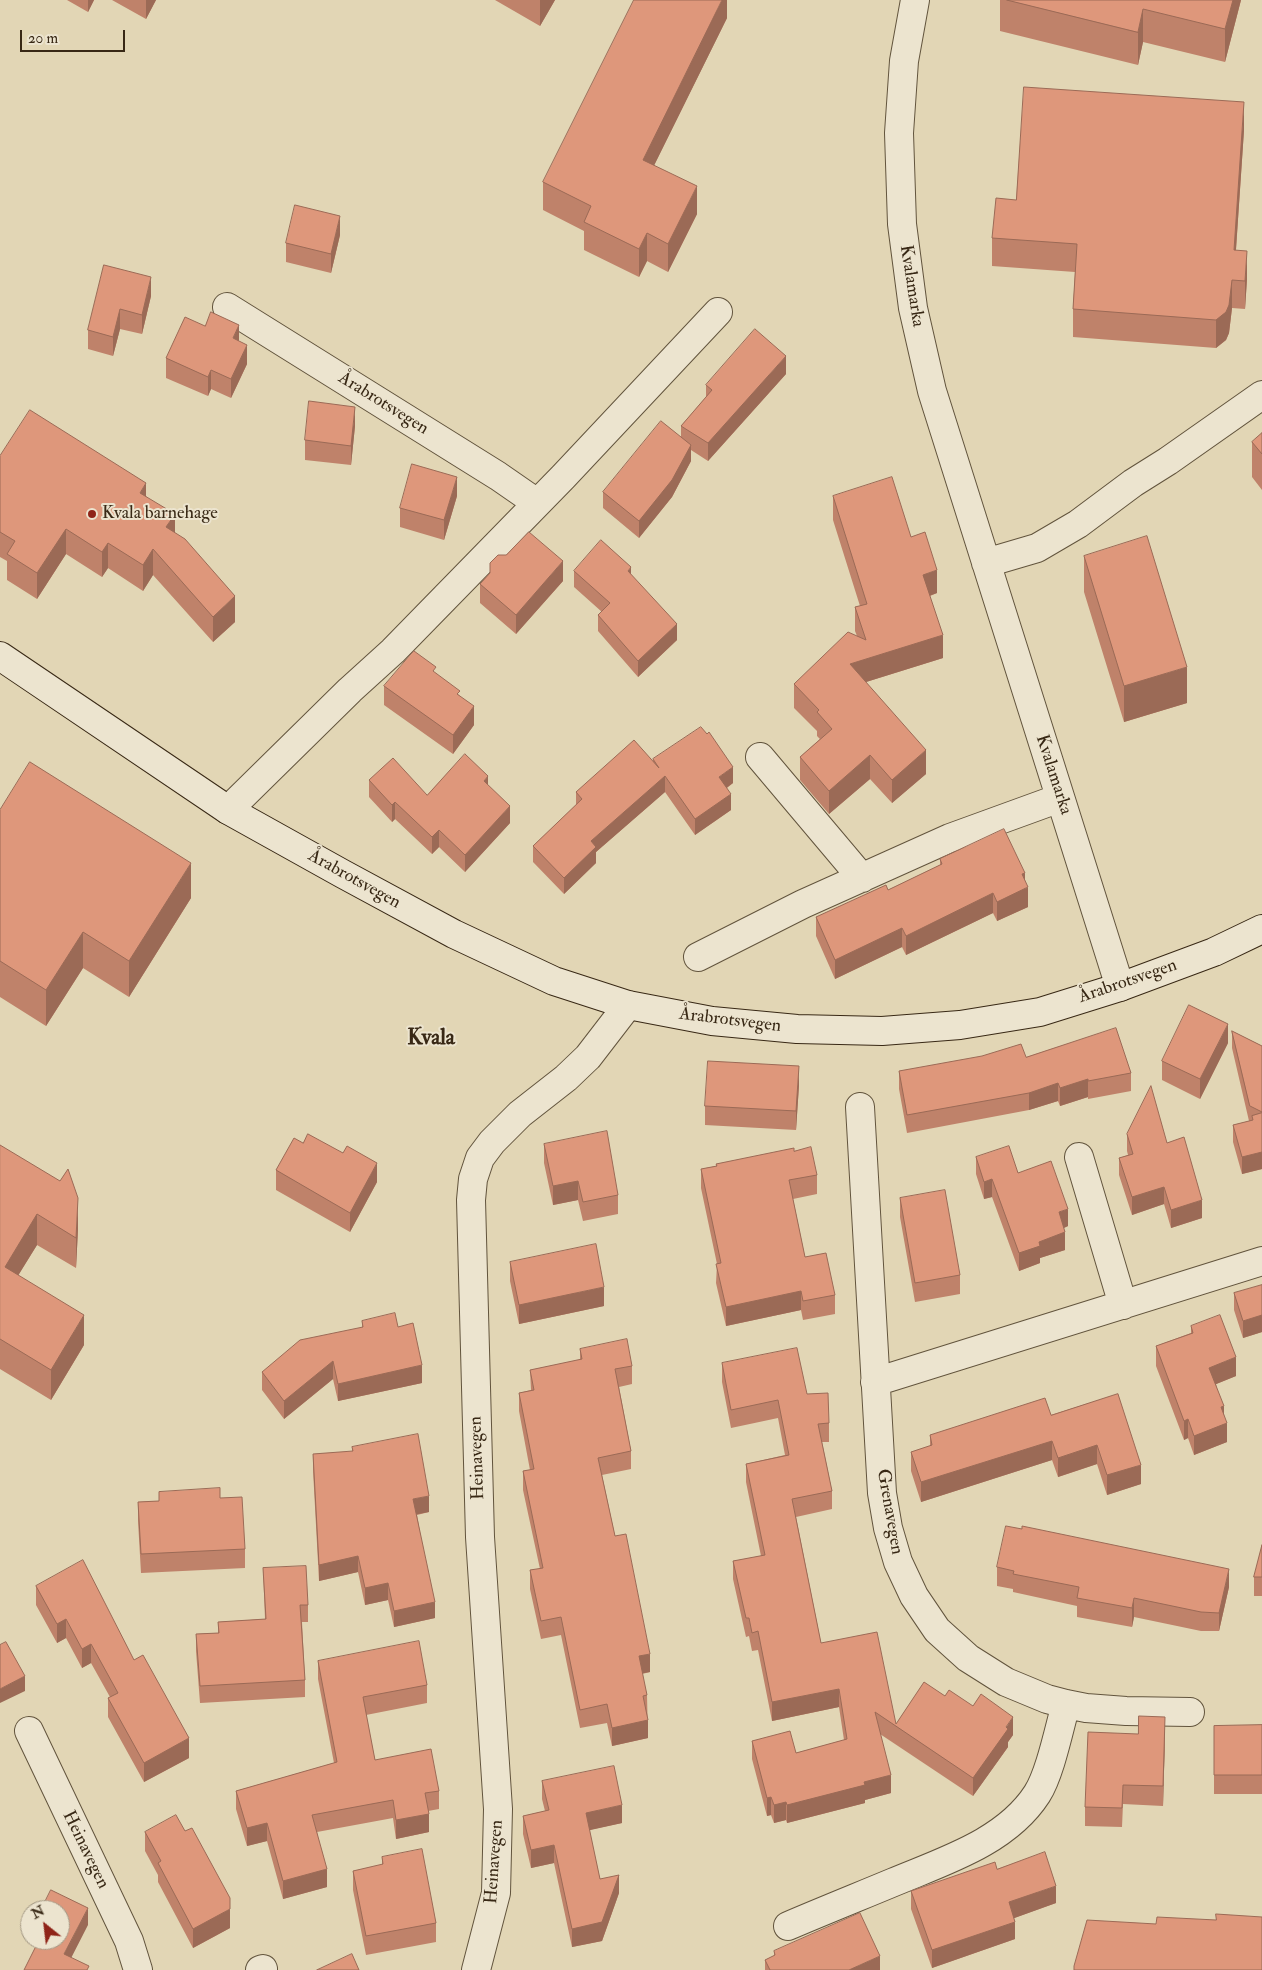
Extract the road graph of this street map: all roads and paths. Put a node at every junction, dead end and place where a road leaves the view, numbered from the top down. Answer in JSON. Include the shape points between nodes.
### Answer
{"nodes":[{"id":1,"x":915,"y":0,"type":"edge"},
{"id":2,"x":227,"y":307,"type":"dead end"},
{"id":3,"x":718,"y":312,"type":"dead end"},
{"id":4,"x":1262,"y":395,"type":"edge"},
{"id":5,"x":538,"y":503,"type":"junction"},
{"id":6,"x":986,"y":563,"type":"junction"},
{"id":7,"x":0,"y":656,"type":"edge"},
{"id":8,"x":760,"y":756,"type":"dead end"},
{"id":9,"x":1060,"y":798,"type":"junction"},
{"id":10,"x":228,"y":810,"type":"junction"},
{"id":11,"x":862,"y":878,"type":"junction"},
{"id":12,"x":1262,"y":929,"type":"edge"},
{"id":13,"x":698,"y":957,"type":"dead end"},
{"id":14,"x":1120,"y":987,"type":"junction"},
{"id":15,"x":628,"y":1005,"type":"junction"},
{"id":16,"x":860,"y":1107,"type":"dead end"},
{"id":17,"x":1079,"y":1157,"type":"dead end"},
{"id":18,"x":1262,"y":1261,"type":"edge"},
{"id":19,"x":1123,"y":1304,"type":"junction"},
{"id":20,"x":875,"y":1382,"type":"junction"},
{"id":21,"x":1066,"y":1704,"type":"junction"},
{"id":22,"x":1190,"y":1712,"type":"dead end"},
{"id":23,"x":29,"y":1730,"type":"dead end"},
{"id":24,"x":788,"y":1926,"type":"dead end"},
{"id":25,"x":484,"y":1968,"type":"edge"},
{"id":26,"x":138,"y":1970,"type":"edge"}],
"edges":[{"from":1,"to":6,"type":"street","name":"Kvalamarka","via":[[904,61],[898,133],[903,230],[913,308],[932,391]]},
{"from":2,"to":5,"type":"street","name":"Årabrotsvegen"},
{"from":3,"to":5,"type":"street"},
{"from":4,"to":6,"type":"street","via":[[1078,524],[1037,548]]},
{"from":5,"to":10,"type":"street","via":[[393,651]]},
{"from":6,"to":9,"type":"street","name":"Kvalamarka"},
{"from":7,"to":10,"type":"street","name":"Årabrotsvegen"},
{"from":8,"to":11,"type":"street"},
{"from":9,"to":11,"type":"street","via":[[950,838]]},
{"from":9,"to":14,"type":"street","name":"Kvalamarka"},
{"from":10,"to":15,"type":"street","name":"Årabrotsvegen","via":[[454,934],[554,981]]},
{"from":11,"to":13,"type":"street"},
{"from":12,"to":14,"type":"street","name":"Årabrotsvegen","via":[[1214,952]]},
{"from":14,"to":15,"type":"street","name":"Årabrotsvegen","via":[[1040,1012],[960,1025],[882,1031],[797,1029],[712,1021]]},
{"from":15,"to":25,"type":"street","name":"Heinavegen","via":[[588,1057],[492,1142],[480,1158],[473,1179],[471,1219],[480,1537],[498,1809],[496,1893]]},
{"from":16,"to":20,"type":"street","name":"Grenavegen"},
{"from":17,"to":19,"type":"street"},
{"from":18,"to":19,"type":"street"},
{"from":19,"to":20,"type":"street"},
{"from":20,"to":21,"type":"street","name":"Grenavegen","via":[[882,1493],[898,1562],[914,1596],[937,1630],[968,1658],[1006,1682]]},
{"from":21,"to":22,"type":"street","name":"Grenavegen","via":[[1086,1708]]},
{"from":21,"to":24,"type":"street","via":[[1038,1794],[1017,1818],[992,1838],[948,1860]]},
{"from":23,"to":26,"type":"street","name":"Heinavegen","via":[[129,1941]]}]}
